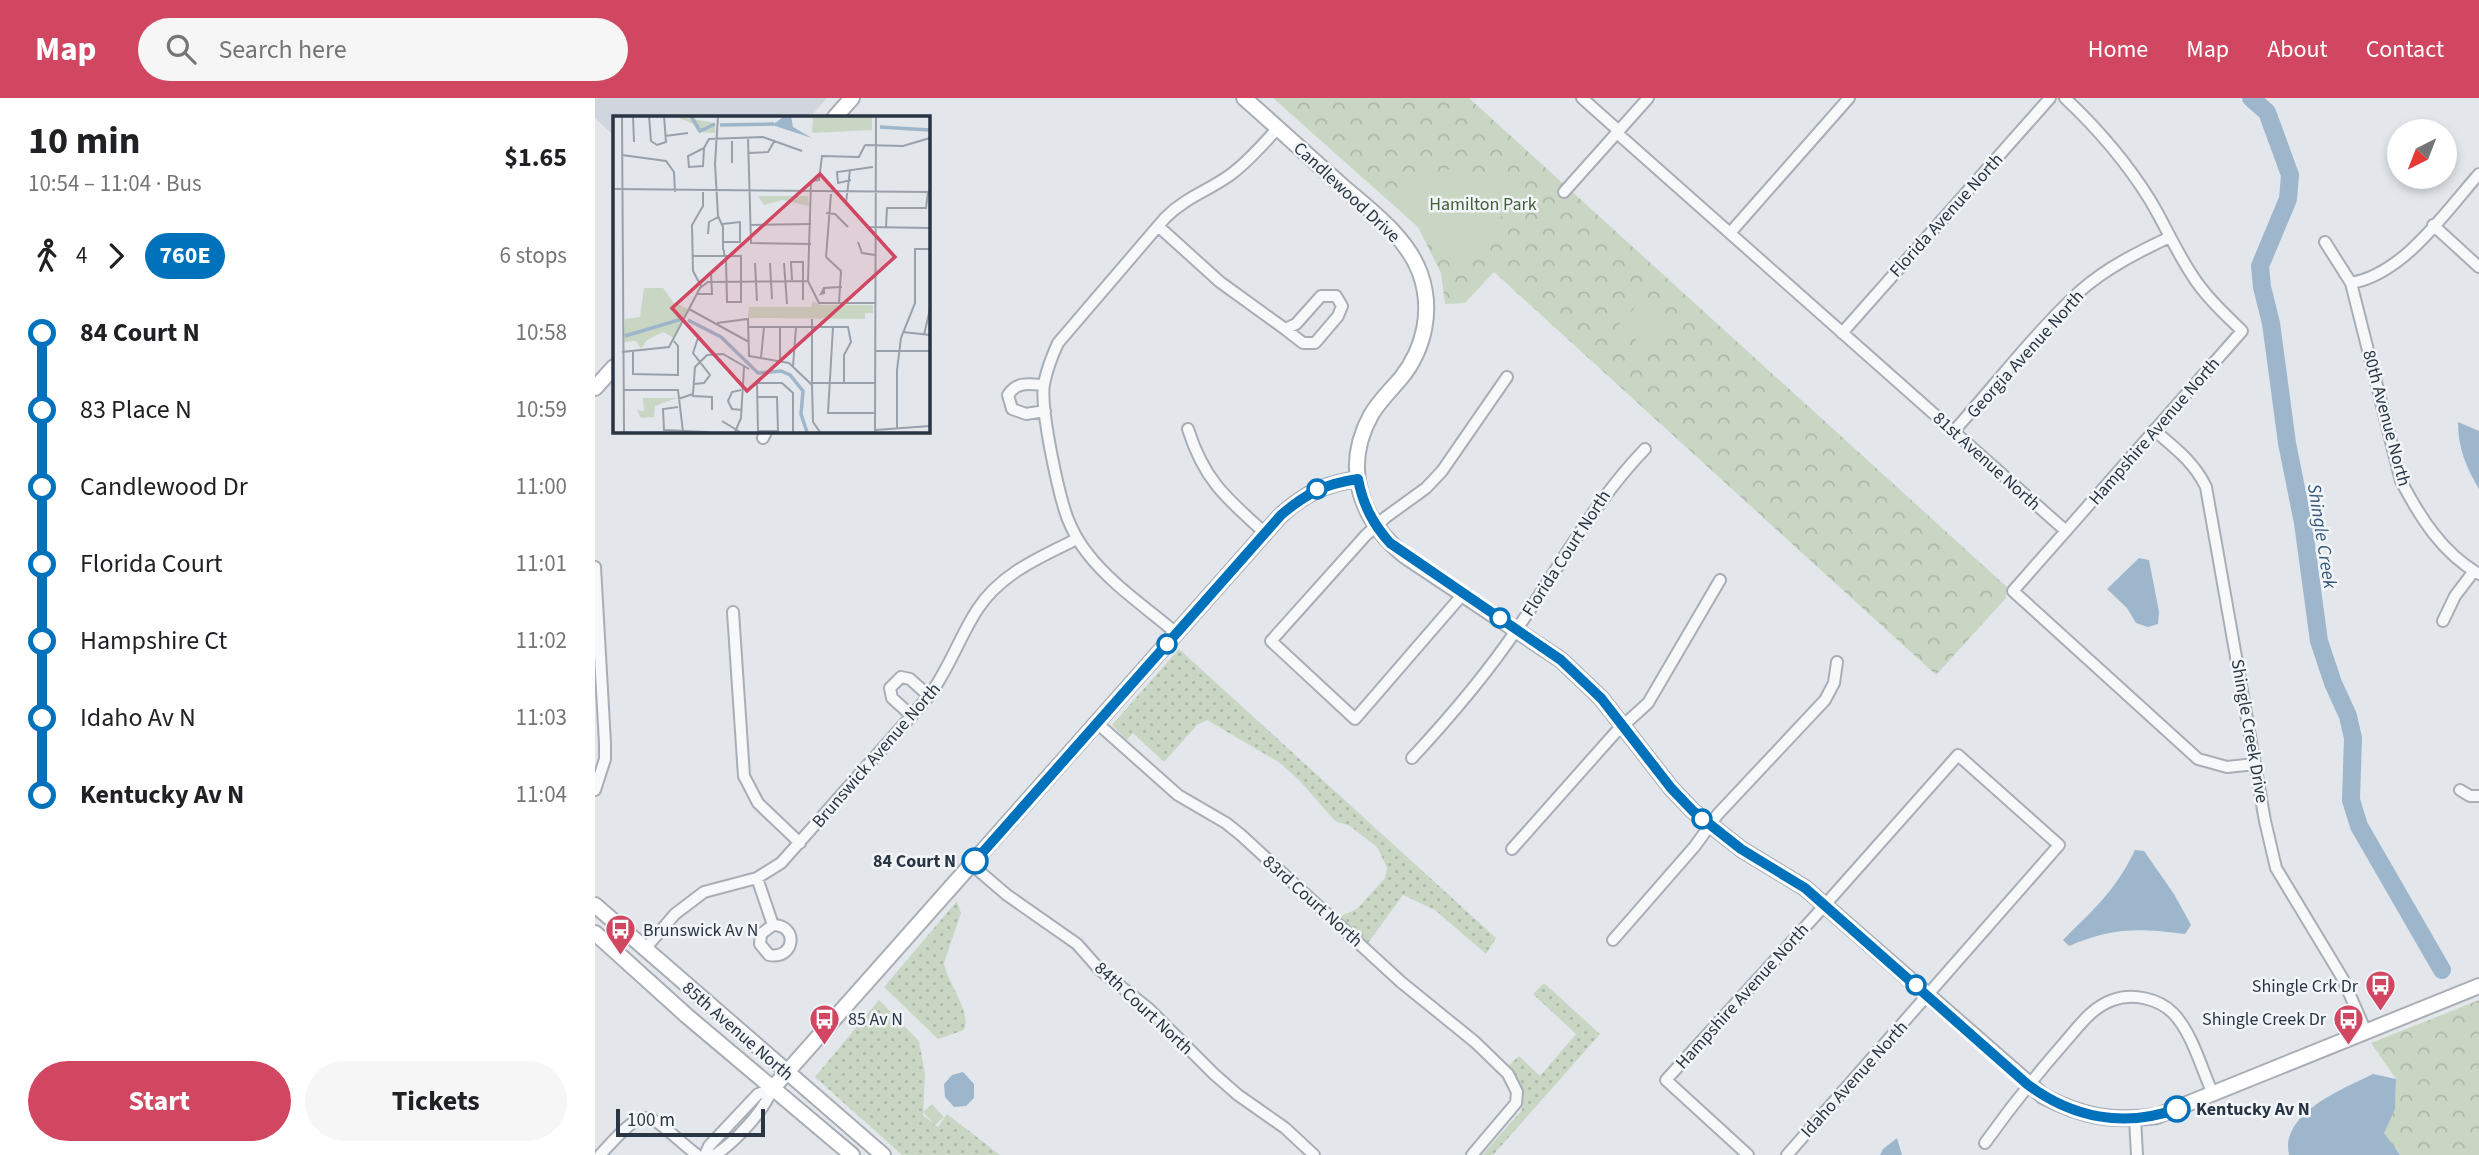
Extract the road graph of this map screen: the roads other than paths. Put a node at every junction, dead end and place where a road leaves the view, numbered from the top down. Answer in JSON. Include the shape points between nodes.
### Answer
{"nodes":[{"id":1,"x":852,"y":98,"type":"edge"},
{"id":2,"x":1244,"y":98,"type":"edge"},
{"id":3,"x":1582,"y":98,"type":"edge"},
{"id":4,"x":1648,"y":98,"type":"edge"},
{"id":5,"x":1849,"y":98,"type":"edge"},
{"id":6,"x":2050,"y":98,"type":"edge"},
{"id":7,"x":2065,"y":98,"type":"edge"},
{"id":8,"x":836,"y":116,"type":"edge"},
{"id":9,"x":1278,"y":128,"type":"junction"},
{"id":10,"x":1618,"y":132,"type":"junction"},
{"id":11,"x":2479,"y":174,"type":"edge"},
{"id":12,"x":1564,"y":192,"type":"dead end"},
{"id":13,"x":2433,"y":225,"type":"junction"},
{"id":14,"x":1158,"y":226,"type":"junction"},
{"id":15,"x":1730,"y":233,"type":"junction"},
{"id":16,"x":2170,"y":237,"type":"junction"},
{"id":17,"x":2325,"y":242,"type":"dead end"},
{"id":18,"x":2479,"y":267,"type":"edge"},
{"id":19,"x":2351,"y":282,"type":"junction"},
{"id":20,"x":1285,"y":329,"type":"junction"},
{"id":21,"x":1842,"y":333,"type":"junction"},
{"id":22,"x":613,"y":367,"type":"edge"},
{"id":23,"x":1507,"y":377,"type":"dead end"},
{"id":24,"x":1044,"y":385,"type":"junction"},
{"id":25,"x":595,"y":388,"type":"edge"},
{"id":26,"x":1045,"y":411,"type":"junction"},
{"id":27,"x":1188,"y":429,"type":"dead end"},
{"id":28,"x":2154,"y":430,"type":"junction"},
{"id":29,"x":1954,"y":431,"type":"junction"},
{"id":30,"x":1644,"y":449,"type":"dead end"},
{"id":31,"x":1358,"y":479,"type":"junction"},
{"id":32,"x":1375,"y":527,"type":"junction"},
{"id":33,"x":2066,"y":531,"type":"junction"},
{"id":34,"x":1265,"y":533,"type":"junction"},
{"id":35,"x":1077,"y":538,"type":"junction"},
{"id":36,"x":595,"y":567,"type":"edge"},
{"id":37,"x":2476,"y":573,"type":"edge"},
{"id":38,"x":1720,"y":580,"type":"dead end"},
{"id":39,"x":1463,"y":593,"type":"junction"},
{"id":40,"x":733,"y":612,"type":"dead end"},
{"id":41,"x":2442,"y":621,"type":"dead end"},
{"id":42,"x":1517,"y":629,"type":"junction"},
{"id":43,"x":1176,"y":634,"type":"junction"},
{"id":44,"x":1837,"y":662,"type":"dead end"},
{"id":45,"x":598,"y":675,"type":"edge"},
{"id":46,"x":929,"y":696,"type":"junction"},
{"id":47,"x":912,"y":716,"type":"junction"},
{"id":48,"x":1097,"y":723,"type":"junction"},
{"id":49,"x":1623,"y":725,"type":"junction"},
{"id":50,"x":1412,"y":758,"type":"dead end"},
{"id":51,"x":2255,"y":764,"type":"junction"},
{"id":52,"x":595,"y":790,"type":"edge"},
{"id":53,"x":2460,"y":790,"type":"dead end"},
{"id":54,"x":2479,"y":796,"type":"edge"},
{"id":55,"x":1710,"y":826,"type":"junction"},
{"id":56,"x":800,"y":843,"type":"junction"},
{"id":57,"x":2059,"y":845,"type":"joint"},
{"id":58,"x":1512,"y":849,"type":"dead end"},
{"id":59,"x":972,"y":865,"type":"junction"},
{"id":60,"x":757,"y":878,"type":"junction"},
{"id":61,"x":595,"y":905,"type":"edge"},
{"id":62,"x":1824,"y":905,"type":"junction"},
{"id":63,"x":773,"y":925,"type":"dead end"},
{"id":64,"x":595,"y":933,"type":"edge"},
{"id":65,"x":1613,"y":940,"type":"dead end"},
{"id":66,"x":644,"y":950,"type":"junction"},
{"id":67,"x":2479,"y":986,"type":"edge"},
{"id":68,"x":1928,"y":997,"type":"junction"},
{"id":69,"x":2366,"y":1032,"type":"junction"},
{"id":70,"x":787,"y":1073,"type":"junction"},
{"id":71,"x":2027,"y":1084,"type":"junction"},
{"id":72,"x":772,"y":1089,"type":"junction"},
{"id":73,"x":2213,"y":1094,"type":"junction"},
{"id":74,"x":2135,"y":1119,"type":"junction"},
{"id":75,"x":1985,"y":1143,"type":"dead end"},
{"id":76,"x":600,"y":1155,"type":"edge"},
{"id":77,"x":697,"y":1155,"type":"edge"},
{"id":78,"x":705,"y":1155,"type":"edge"},
{"id":79,"x":715,"y":1155,"type":"edge"},
{"id":80,"x":852,"y":1155,"type":"edge"},
{"id":81,"x":883,"y":1155,"type":"edge"},
{"id":82,"x":1314,"y":1155,"type":"edge"},
{"id":83,"x":1472,"y":1155,"type":"edge"},
{"id":84,"x":1748,"y":1155,"type":"edge"},
{"id":85,"x":1787,"y":1155,"type":"edge"},
{"id":86,"x":2137,"y":1155,"type":"edge"}],
"edges":[{"from":1,"to":8,"type":"street"},
{"from":2,"to":9,"type":"street","name":"Candlewood Drive"},
{"from":3,"to":10,"type":"street","name":"81st Avenue North"},
{"from":4,"to":10,"type":"street"},
{"from":5,"to":15,"type":"street"},
{"from":6,"to":21,"type":"street","name":"Florida Avenue North"},
{"from":7,"to":16,"type":"street","via":[[2134,176]]},
{"from":9,"to":14,"type":"street","via":[[1242,166],[1178,205]]},
{"from":9,"to":31,"type":"street","name":"Candlewood Drive","via":[[1389,228],[1413,259],[1424,286],[1426,321],[1421,341],[1413,360],[1364,430]]},
{"from":10,"to":12,"type":"street"},
{"from":10,"to":15,"type":"street","name":"81st Avenue North"},
{"from":11,"to":13,"type":"street"},
{"from":13,"to":18,"type":"street"},
{"from":13,"to":19,"type":"street","via":[[2398,262],[2363,281]]},
{"from":14,"to":20,"type":"street","via":[[1228,288]]},
{"from":14,"to":24,"type":"street","via":[[1058,343]]},
{"from":15,"to":21,"type":"street","name":"81st Avenue North"},
{"from":16,"to":28,"type":"street","name":"Hampshire Avenue North","via":[[2191,275],[2242,331]]},
{"from":16,"to":29,"type":"street","name":"Georgia Avenue North","via":[[2137,252],[2080,291]]},
{"from":17,"to":19,"type":"street","name":"80th Avenue North"},
{"from":19,"to":37,"type":"street","name":"80th Avenue North","via":[[2401,481],[2431,532]]},
{"from":20,"to":20,"type":"street","via":[[1296,324],[1321,296],[1336,296],[1342,306],[1315,343],[1303,343]]},
{"from":21,"to":29,"type":"street","name":"81st Avenue North"},
{"from":22,"to":25,"type":"street"},
{"from":23,"to":32,"type":"street","via":[[1442,471]]},
{"from":24,"to":26,"type":"street"},
{"from":24,"to":26,"type":"street","via":[[1020,384],[1008,395],[1018,413]]},
{"from":26,"to":35,"type":"street","via":[[1061,494]]},
{"from":27,"to":34,"type":"street","via":[[1207,476]]},
{"from":28,"to":33,"type":"street","name":"Hampshire Avenue North"},
{"from":28,"to":51,"type":"street","name":"Shingle Creek Drive","via":[[2189,459],[2206,486]]},
{"from":29,"to":33,"type":"street","name":"81st Avenue North"},
{"from":30,"to":42,"type":"street","name":"Florida Court North","via":[[1608,489]]},
{"from":31,"to":32,"type":"street","name":"Candlewood Drive"},
{"from":31,"to":34,"type":"street","via":[[1309,492]]},
{"from":32,"to":39,"type":"street","name":"Candlewood Drive","via":[[1405,556]]},
{"from":32,"to":39,"type":"street","via":[[1271,641],[1355,719]]},
{"from":33,"to":51,"type":"street","via":[[2013,591],[2198,759],[2227,767]]},
{"from":34,"to":43,"type":"street"},
{"from":35,"to":43,"type":"street","via":[[1105,572]]},
{"from":35,"to":46,"type":"street","name":"Brunswick Avenue North","via":[[1009,575],[992,591]]},
{"from":36,"to":45,"type":"street"},
{"from":37,"to":41,"type":"street","name":"80th Avenue North","via":[[2455,596]]},
{"from":38,"to":49,"type":"street","via":[[1648,704]]},
{"from":39,"to":42,"type":"street","name":"Candlewood Drive"},
{"from":40,"to":56,"type":"street","via":[[744,776],[758,803]]},
{"from":42,"to":49,"type":"street","name":"Candlewood Drive","via":[[1581,677]]},
{"from":42,"to":50,"type":"street","name":"Florida Court North","via":[[1453,714]]},
{"from":43,"to":48,"type":"street"},
{"from":44,"to":55,"type":"street","via":[[1825,700]]},
{"from":45,"to":52,"type":"street","via":[[605,759]]},
{"from":46,"to":47,"type":"street","name":"Brunswick Avenue North"},
{"from":46,"to":47,"type":"street","via":[[910,678],[894,682],[892,698]]},
{"from":47,"to":56,"type":"street","name":"Brunswick Avenue North"},
{"from":48,"to":59,"type":"street"},
{"from":48,"to":83,"type":"street","name":"83rd Court North","via":[[1178,794],[1226,822],[1508,1074],[1517,1092],[1516,1103]]},
{"from":49,"to":55,"type":"street","name":"Candlewood Drive","via":[[1671,788]]},
{"from":49,"to":58,"type":"street"},
{"from":51,"to":69,"type":"street","name":"Shingle Creek Drive","via":[[2276,868],[2343,979]]},
{"from":53,"to":54,"type":"street"},
{"from":55,"to":62,"type":"street","name":"Candlewood Drive","via":[[1790,877]]},
{"from":55,"to":65,"type":"street"},
{"from":56,"to":60,"type":"street","name":"Brunswick Avenue North","via":[[781,863]]},
{"from":57,"to":62,"type":"street","name":"Hampshire Avenue North","via":[[1958,755]]},
{"from":57,"to":68,"type":"street","name":"Idaho Avenue North"},
{"from":59,"to":70,"type":"street"},
{"from":59,"to":82,"type":"street","name":"84th Court North","via":[[1077,944],[1214,1074]]},
{"from":60,"to":63,"type":"street"},
{"from":60,"to":66,"type":"street","name":"Brunswick Avenue North","via":[[704,892],[675,914]]},
{"from":61,"to":66,"type":"street","name":"85th Avenue North"},
{"from":62,"to":68,"type":"street","name":"Candlewood Drive"},
{"from":62,"to":84,"type":"street","name":"Hampshire Avenue North","via":[[1666,1080]]},
{"from":64,"to":72,"type":"street","name":"85th Avenue North"},
{"from":66,"to":70,"type":"street","name":"85th Avenue North"},
{"from":67,"to":69,"type":"street","name":"Candlewood Drive"},
{"from":68,"to":71,"type":"street","name":"Candlewood Drive"},
{"from":68,"to":85,"type":"street","name":"Idaho Avenue North"},
{"from":69,"to":73,"type":"street","name":"Candlewood Drive"},
{"from":70,"to":72,"type":"street"},
{"from":70,"to":81,"type":"street","name":"85th Avenue North"},
{"from":71,"to":73,"type":"street","via":[[2100,1006],[2120,998],[2143,997],[2170,1010],[2180,1022]]},
{"from":71,"to":74,"type":"street","name":"Candlewood Drive","via":[[2065,1108],[2112,1119]]},
{"from":71,"to":75,"type":"street"},
{"from":72,"to":78,"type":"street","via":[[758,1094]]},
{"from":72,"to":79,"type":"street","via":[[768,1101]]},
{"from":72,"to":80,"type":"street","name":"85th Avenue North"},
{"from":73,"to":74,"type":"street","name":"Candlewood Drive","via":[[2157,1116]]},
{"from":74,"to":86,"type":"street"},
{"from":76,"to":77,"type":"street","via":[[638,1118],[656,1120]]}]}
